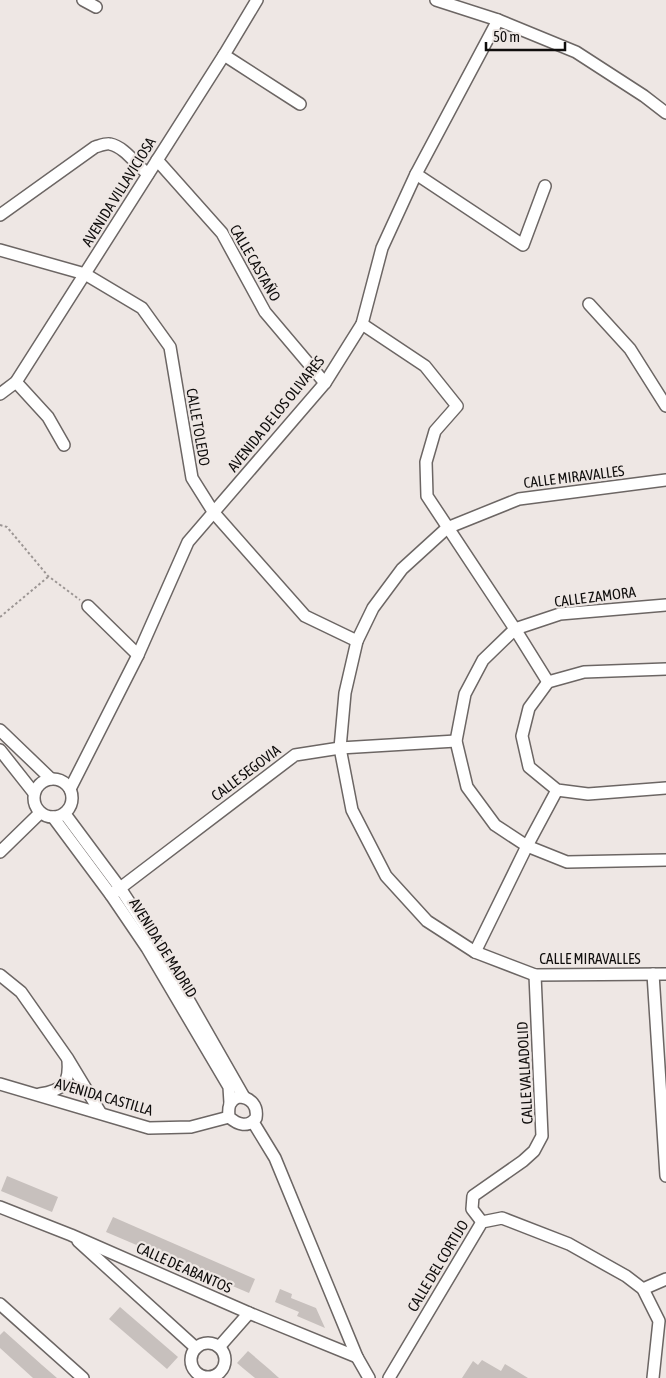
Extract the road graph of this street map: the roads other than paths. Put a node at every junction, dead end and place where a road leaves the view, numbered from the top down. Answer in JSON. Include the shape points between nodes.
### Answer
{"nodes":[{"id":1,"x":83,"y":0,"type":"edge"},
{"id":2,"x":257,"y":0,"type":"edge"},
{"id":3,"x":436,"y":0,"type":"edge"},
{"id":4,"x":96,"y":7,"type":"dead end"},
{"id":5,"x":498,"y":20,"type":"junction"},
{"id":6,"x":224,"y":56,"type":"junction"},
{"id":7,"x":300,"y":104,"type":"dead end"},
{"id":8,"x":666,"y":113,"type":"edge"},
{"id":9,"x":157,"y":160,"type":"junction"},
{"id":10,"x":148,"y":174,"type":"junction"},
{"id":11,"x":416,"y":174,"type":"junction"},
{"id":12,"x":545,"y":186,"type":"dead end"},
{"id":13,"x":0,"y":216,"type":"edge"},
{"id":14,"x":0,"y":250,"type":"edge"},
{"id":15,"x":85,"y":274,"type":"junction"},
{"id":16,"x":589,"y":304,"type":"dead end"},
{"id":17,"x":362,"y":324,"type":"junction"},
{"id":18,"x":16,"y":382,"type":"junction"},
{"id":19,"x":325,"y":383,"type":"junction"},
{"id":20,"x":0,"y":394,"type":"edge"},
{"id":21,"x":666,"y":406,"type":"edge"},
{"id":22,"x":64,"y":445,"type":"dead end"},
{"id":23,"x":666,"y":480,"type":"edge"},
{"id":24,"x":214,"y":513,"type":"junction"},
{"id":25,"x":447,"y":528,"type":"junction"},
{"id":26,"x":666,"y":605,"type":"edge"},
{"id":27,"x":88,"y":606,"type":"road end"},
{"id":28,"x":515,"y":629,"type":"junction"},
{"id":29,"x":357,"y":640,"type":"junction"},
{"id":30,"x":138,"y":655,"type":"junction"},
{"id":31,"x":666,"y":669,"type":"edge"},
{"id":32,"x":548,"y":682,"type":"junction"},
{"id":33,"x":0,"y":730,"type":"edge"},
{"id":34,"x":456,"y":741,"type":"junction"},
{"id":35,"x":340,"y":748,"type":"junction"},
{"id":36,"x":0,"y":750,"type":"edge"},
{"id":37,"x":51,"y":779,"type":"junction"},
{"id":38,"x":666,"y":788,"type":"edge"},
{"id":39,"x":70,"y":789,"type":"junction"},
{"id":40,"x":557,"y":790,"type":"junction"},
{"id":41,"x":34,"y":792,"type":"junction"},
{"id":42,"x":40,"y":813,"type":"junction"},
{"id":43,"x":59,"y":816,"type":"junction"},
{"id":44,"x":527,"y":846,"type":"junction"},
{"id":45,"x":0,"y":852,"type":"edge"},
{"id":46,"x":666,"y":860,"type":"edge"},
{"id":47,"x":116,"y":892,"type":"junction"},
{"id":48,"x":475,"y":952,"type":"junction"},
{"id":49,"x":653,"y":974,"type":"junction"},
{"id":50,"x":666,"y":974,"type":"edge"},
{"id":51,"x":0,"y":975,"type":"edge"},
{"id":52,"x":536,"y":975,"type":"junction"},
{"id":53,"x":68,"y":1059,"type":"junction"},
{"id":54,"x":0,"y":1084,"type":"edge"},
{"id":55,"x":38,"y":1095,"type":"junction"},
{"id":56,"x":244,"y":1097,"type":"junction"},
{"id":57,"x":230,"y":1103,"type":"junction"},
{"id":58,"x":100,"y":1112,"type":"junction"},
{"id":59,"x":229,"y":1117,"type":"junction"},
{"id":60,"x":253,"y":1122,"type":"junction"},
{"id":61,"x":666,"y":1176,"type":"edge"},
{"id":62,"x":0,"y":1207,"type":"edge"},
{"id":63,"x":482,"y":1222,"type":"junction"},
{"id":64,"x":71,"y":1235,"type":"junction"},
{"id":65,"x":666,"y":1279,"type":"edge"},
{"id":66,"x":643,"y":1289,"type":"junction"},
{"id":67,"x":0,"y":1304,"type":"edge"},
{"id":68,"x":249,"y":1313,"type":"junction"},
{"id":69,"x":219,"y":1347,"type":"junction"},
{"id":70,"x":196,"y":1348,"type":"junction"},
{"id":71,"x":357,"y":1357,"type":"junction"},
{"id":72,"x":195,"y":1375,"type":"edge"},
{"id":73,"x":225,"y":1375,"type":"edge"},
{"id":74,"x":83,"y":1378,"type":"edge"},
{"id":75,"x":369,"y":1378,"type":"edge"},
{"id":76,"x":389,"y":1378,"type":"edge"},
{"id":77,"x":653,"y":1378,"type":"edge"}],
"edges":[{"from":1,"to":4,"type":"street"},
{"from":2,"to":6,"type":"street","name":"AVENIDA VILLAVICIOSA"},
{"from":3,"to":5,"type":"street"},
{"from":5,"to":8,"type":"street","via":[[576,52]]},
{"from":5,"to":11,"type":"street","name":"AVENIDA DE LOS OLIVARES"},
{"from":6,"to":7,"type":"street"},
{"from":6,"to":9,"type":"street","name":"AVENIDA VILLAVICIOSA"},
{"from":9,"to":10,"type":"street","name":"AVENIDA VILLAVICIOSA"},
{"from":9,"to":19,"type":"street","name":"CALLE CASTAÑO","via":[[222,233],[265,312]]},
{"from":10,"to":13,"type":"street","via":[[123,150],[109,143],[95,147]]},
{"from":10,"to":15,"type":"street","name":"AVENIDA VILLAVICIOSA"},
{"from":11,"to":12,"type":"street","via":[[523,245]]},
{"from":11,"to":17,"type":"street","name":"AVENIDA DE LOS OLIVARES","via":[[382,248]]},
{"from":14,"to":15,"type":"street","name":"CALLE TOLEDO"},
{"from":15,"to":18,"type":"street","name":"AVENIDA VILLAVICIOSA"},
{"from":15,"to":24,"type":"street","name":"CALLE TOLEDO","via":[[142,308],[170,347],[192,478]]},
{"from":16,"to":21,"type":"street","via":[[630,349]]},
{"from":17,"to":19,"type":"street","name":"AVENIDA DE LOS OLIVARES"},
{"from":17,"to":25,"type":"street","via":[[426,366],[457,406],[435,431],[426,462],[427,496]]},
{"from":18,"to":20,"type":"street","name":"AVENIDA VILLAVICIOSA"},
{"from":18,"to":22,"type":"street","via":[[48,417]]},
{"from":19,"to":24,"type":"street","name":"AVENIDA DE LOS OLIVARES"},
{"from":23,"to":25,"type":"street","name":"CALLE MIRAVALLES","via":[[519,498]]},
{"from":24,"to":29,"type":"street","name":"CALLE TOLEDO","via":[[305,616]]},
{"from":24,"to":30,"type":"street","name":"AVENIDA DE LOS OLIVARES","via":[[188,542]]},
{"from":25,"to":28,"type":"street"},
{"from":25,"to":29,"type":"street","name":"CALLE MIRAVALLES","via":[[402,569],[373,608]]},
{"from":26,"to":28,"type":"street","name":"CALLE ZAMORA","via":[[560,614]]},
{"from":27,"to":30,"type":"street"},
{"from":28,"to":32,"type":"street"},
{"from":28,"to":34,"type":"street","name":"CALLE ZAMORA","via":[[484,660],[466,694]]},
{"from":29,"to":35,"type":"street","name":"CALLE MIRAVALLES","via":[[345,693]]},
{"from":30,"to":39,"type":"street","name":"AVENIDA DE LOS OLIVARES"},
{"from":31,"to":32,"type":"street","via":[[584,672]]},
{"from":32,"to":40,"type":"street","via":[[529,708],[522,736],[529,767]]},
{"from":33,"to":37,"type":"street"},
{"from":34,"to":35,"type":"street","name":"CALLE SEGOVIA"},
{"from":34,"to":44,"type":"street","name":"CALLE ZAMORA","via":[[467,787],[495,825]]},
{"from":35,"to":47,"type":"street","name":"CALLE SEGOVIA","via":[[295,755]]},
{"from":35,"to":48,"type":"street","name":"CALLE MIRAVALLES","via":[[352,810],[386,876],[427,920]]},
{"from":36,"to":41,"type":"street"},
{"from":37,"to":39,"type":"street","via":[[65,783]]},
{"from":37,"to":41,"type":"street","via":[[40,784]]},
{"from":38,"to":40,"type":"street","via":[[588,794]]},
{"from":39,"to":43,"type":"street","via":[[71,805]]},
{"from":40,"to":44,"type":"street"},
{"from":41,"to":42,"type":"street","via":[[34,803]]},
{"from":42,"to":43,"type":"street","via":[[48,817]]},
{"from":42,"to":45,"type":"street"},
{"from":43,"to":47,"type":"street","name":"AVENIDA DE MADRID"},
{"from":44,"to":46,"type":"street","name":"CALLE ZAMORA","via":[[567,862]]},
{"from":44,"to":48,"type":"street"},
{"from":47,"to":56,"type":"street","name":"AVENIDA DE MADRID","via":[[156,943]]},
{"from":47,"to":57,"type":"street","name":"AVENIDA DE MADRID","via":[[229,1087]]},
{"from":48,"to":52,"type":"street","name":"CALLE MIRAVALLES"},
{"from":49,"to":50,"type":"street","name":"CALLE MIRAVALLES"},
{"from":49,"to":52,"type":"street","name":"CALLE MIRAVALLES"},
{"from":49,"to":61,"type":"street"},
{"from":51,"to":53,"type":"street","via":[[21,992]]},
{"from":52,"to":63,"type":"street","name":"CALLE VALLADOLID","via":[[542,1136],[534,1151],[523,1161],[473,1196],[472,1209]]},
{"from":53,"to":55,"type":"street","via":[[69,1073],[63,1085]]},
{"from":53,"to":58,"type":"street"},
{"from":54,"to":55,"type":"street","name":"AVENIDA CASTILLA"},
{"from":55,"to":58,"type":"street","name":"AVENIDA CASTILLA"},
{"from":56,"to":57,"type":"street"},
{"from":56,"to":60,"type":"street","via":[[256,1107]]},
{"from":57,"to":59,"type":"street"},
{"from":58,"to":59,"type":"street","name":"AVENIDA CASTILLA","via":[[149,1128],[191,1127]]},
{"from":59,"to":60,"type":"street","via":[[242,1125]]},
{"from":60,"to":71,"type":"street","via":[[275,1158]]},
{"from":62,"to":64,"type":"street","name":"CALLE DE ABANTOS"},
{"from":63,"to":66,"type":"street","name":"CALLE DEL CORTIJO","via":[[502,1218],[569,1244]]},
{"from":63,"to":76,"type":"street","name":"CALLE DEL CORTIJO"},
{"from":64,"to":68,"type":"street","name":"CALLE DE ABANTOS"},
{"from":64,"to":70,"type":"street"},
{"from":65,"to":66,"type":"street"},
{"from":66,"to":77,"type":"street","name":"CALLE DEL CORTIJO","via":[[659,1321]]},
{"from":67,"to":74,"type":"street"},
{"from":68,"to":69,"type":"street"},
{"from":68,"to":71,"type":"street","name":"CALLE DE ABANTOS"},
{"from":69,"to":70,"type":"street","via":[[207,1343]]},
{"from":69,"to":73,"type":"street","via":[[225,1358]]},
{"from":70,"to":72,"type":"street","via":[[191,1362]]},
{"from":71,"to":75,"type":"street"},
{"from":72,"to":73,"type":"street"}]}
